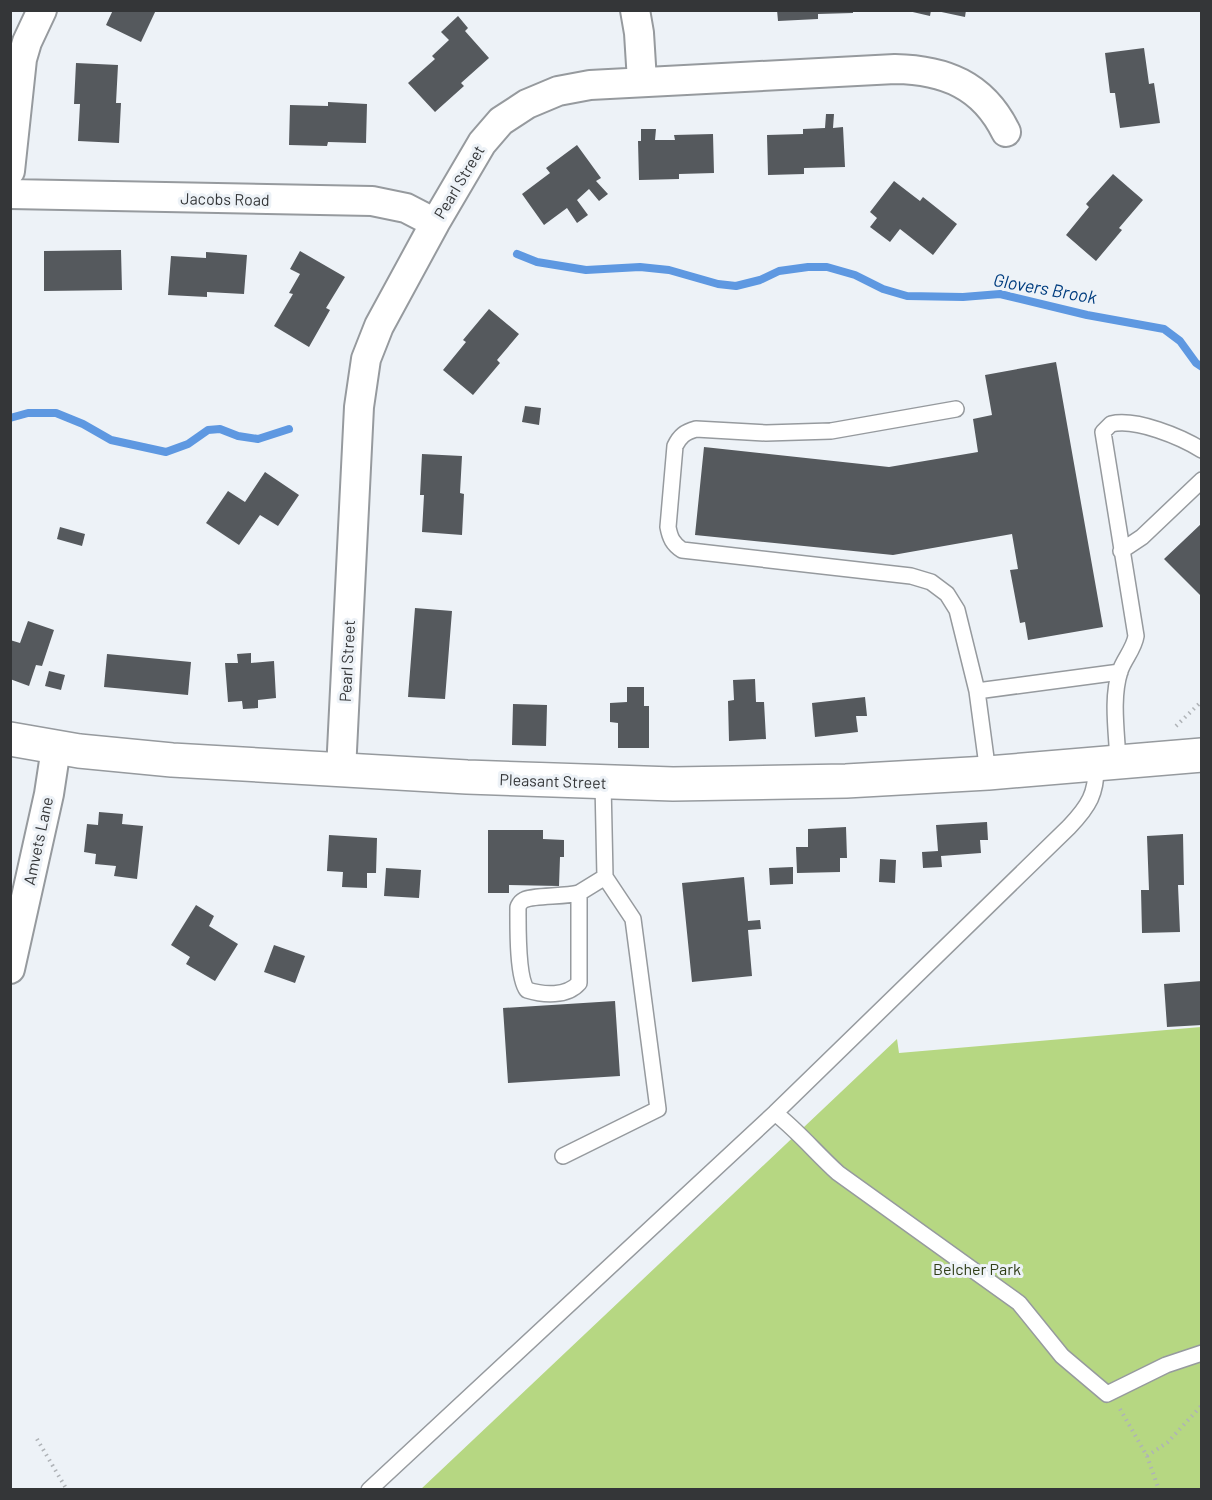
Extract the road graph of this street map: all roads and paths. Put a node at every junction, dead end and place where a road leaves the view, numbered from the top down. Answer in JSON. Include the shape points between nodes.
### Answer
{"nodes":[{"id":1,"x":42,"y":10,"type":"edge"},
{"id":2,"x":635,"y":10,"type":"edge"},
{"id":3,"x":642,"y":81,"type":"junction"},
{"id":4,"x":1006,"y":132,"type":"dead end"},
{"id":5,"x":10,"y":171,"type":"edge"},
{"id":6,"x":10,"y":194,"type":"edge"},
{"id":7,"x":435,"y":223,"type":"junction"},
{"id":8,"x":956,"y":409,"type":"dead end"},
{"id":9,"x":1202,"y":450,"type":"edge"},
{"id":10,"x":1202,"y":480,"type":"edge"},
{"id":11,"x":1122,"y":551,"type":"junction"},
{"id":12,"x":1120,"y":672,"type":"junction"},
{"id":13,"x":977,"y":691,"type":"junction"},
{"id":14,"x":10,"y":739,"type":"edge"},
{"id":15,"x":56,"y":748,"type":"junction"},
{"id":16,"x":1202,"y":755,"type":"edge"},
{"id":17,"x":1118,"y":762,"type":"junction"},
{"id":18,"x":341,"y":771,"type":"junction"},
{"id":19,"x":988,"y":773,"type":"junction"},
{"id":20,"x":603,"y":783,"type":"junction"},
{"id":21,"x":605,"y":877,"type":"junction"},
{"id":22,"x":579,"y":893,"type":"junction"},
{"id":23,"x":10,"y":969,"type":"edge"},
{"id":24,"x":775,"y":1113,"type":"junction"},
{"id":25,"x":563,"y":1156,"type":"dead end"},
{"id":26,"x":1202,"y":1353,"type":"edge"},
{"id":27,"x":1107,"y":1394,"type":"junction"},
{"id":28,"x":1202,"y":1405,"type":"edge"},
{"id":29,"x":37,"y":1439,"type":"dead end"},
{"id":30,"x":1147,"y":1456,"type":"junction"},
{"id":31,"x":67,"y":1490,"type":"edge"},
{"id":32,"x":369,"y":1490,"type":"edge"},
{"id":33,"x":1159,"y":1490,"type":"edge"}],
"edges":[{"from":1,"to":5,"type":"street","via":[[22,59]]},
{"from":2,"to":3,"type":"street"},
{"from":3,"to":4,"type":"street","name":"Pearl Street","via":[[895,69],[928,71],[975,91],[999,117]]},
{"from":3,"to":7,"type":"street","name":"Pearl Street","via":[[572,87],[542,96],[513,112],[482,143]]},
{"from":6,"to":7,"type":"street","name":"Jacobs Road","via":[[372,201],[406,208]]},
{"from":7,"to":18,"type":"street","name":"Pearl Street","via":[[371,343],[363,373]]},
{"from":8,"to":13,"type":"lane","via":[[831,431],[687,432],[675,446],[668,527],[669,536],[682,550],[889,573],[931,582],[947,594],[957,610]]},
{"from":9,"to":11,"type":"lane","via":[[1158,430],[1130,423],[1116,423],[1103,432]]},
{"from":10,"to":11,"type":"lane"},
{"from":11,"to":12,"type":"lane","via":[[1136,636]]},
{"from":12,"to":13,"type":"lane"},
{"from":12,"to":17,"type":"lane","via":[[1116,695]]},
{"from":13,"to":19,"type":"lane"},
{"from":14,"to":15,"type":"street","name":"Pleasant Street"},
{"from":15,"to":18,"type":"street","name":"Pleasant Street"},
{"from":15,"to":23,"type":"street","name":"Amvets Lane"},
{"from":16,"to":17,"type":"street","name":"Pleasant Street"},
{"from":17,"to":19,"type":"street","name":"Pleasant Street"},
{"from":17,"to":24,"type":"lane","via":[[1085,810]]},
{"from":18,"to":20,"type":"street","name":"Pleasant Street"},
{"from":19,"to":20,"type":"street","name":"Pleasant Street","via":[[823,782]]},
{"from":20,"to":21,"type":"lane"},
{"from":21,"to":22,"type":"lane"},
{"from":21,"to":25,"type":"lane","via":[[633,919],[658,1109]]},
{"from":22,"to":22,"type":"lane","via":[[579,983],[570,990],[551,994],[527,990],[519,952],[519,903],[529,898]]},
{"from":24,"to":27,"type":"lane","via":[[838,1173],[1019,1303],[1062,1356]]},
{"from":24,"to":32,"type":"lane"},
{"from":26,"to":27,"type":"lane","via":[[1166,1365]]},
{"from":27,"to":30,"type":"path","via":[[1125,1415]]},
{"from":28,"to":30,"type":"path","via":[[1168,1442]]},
{"from":29,"to":31,"type":"path"},
{"from":30,"to":33,"type":"path"}]}
